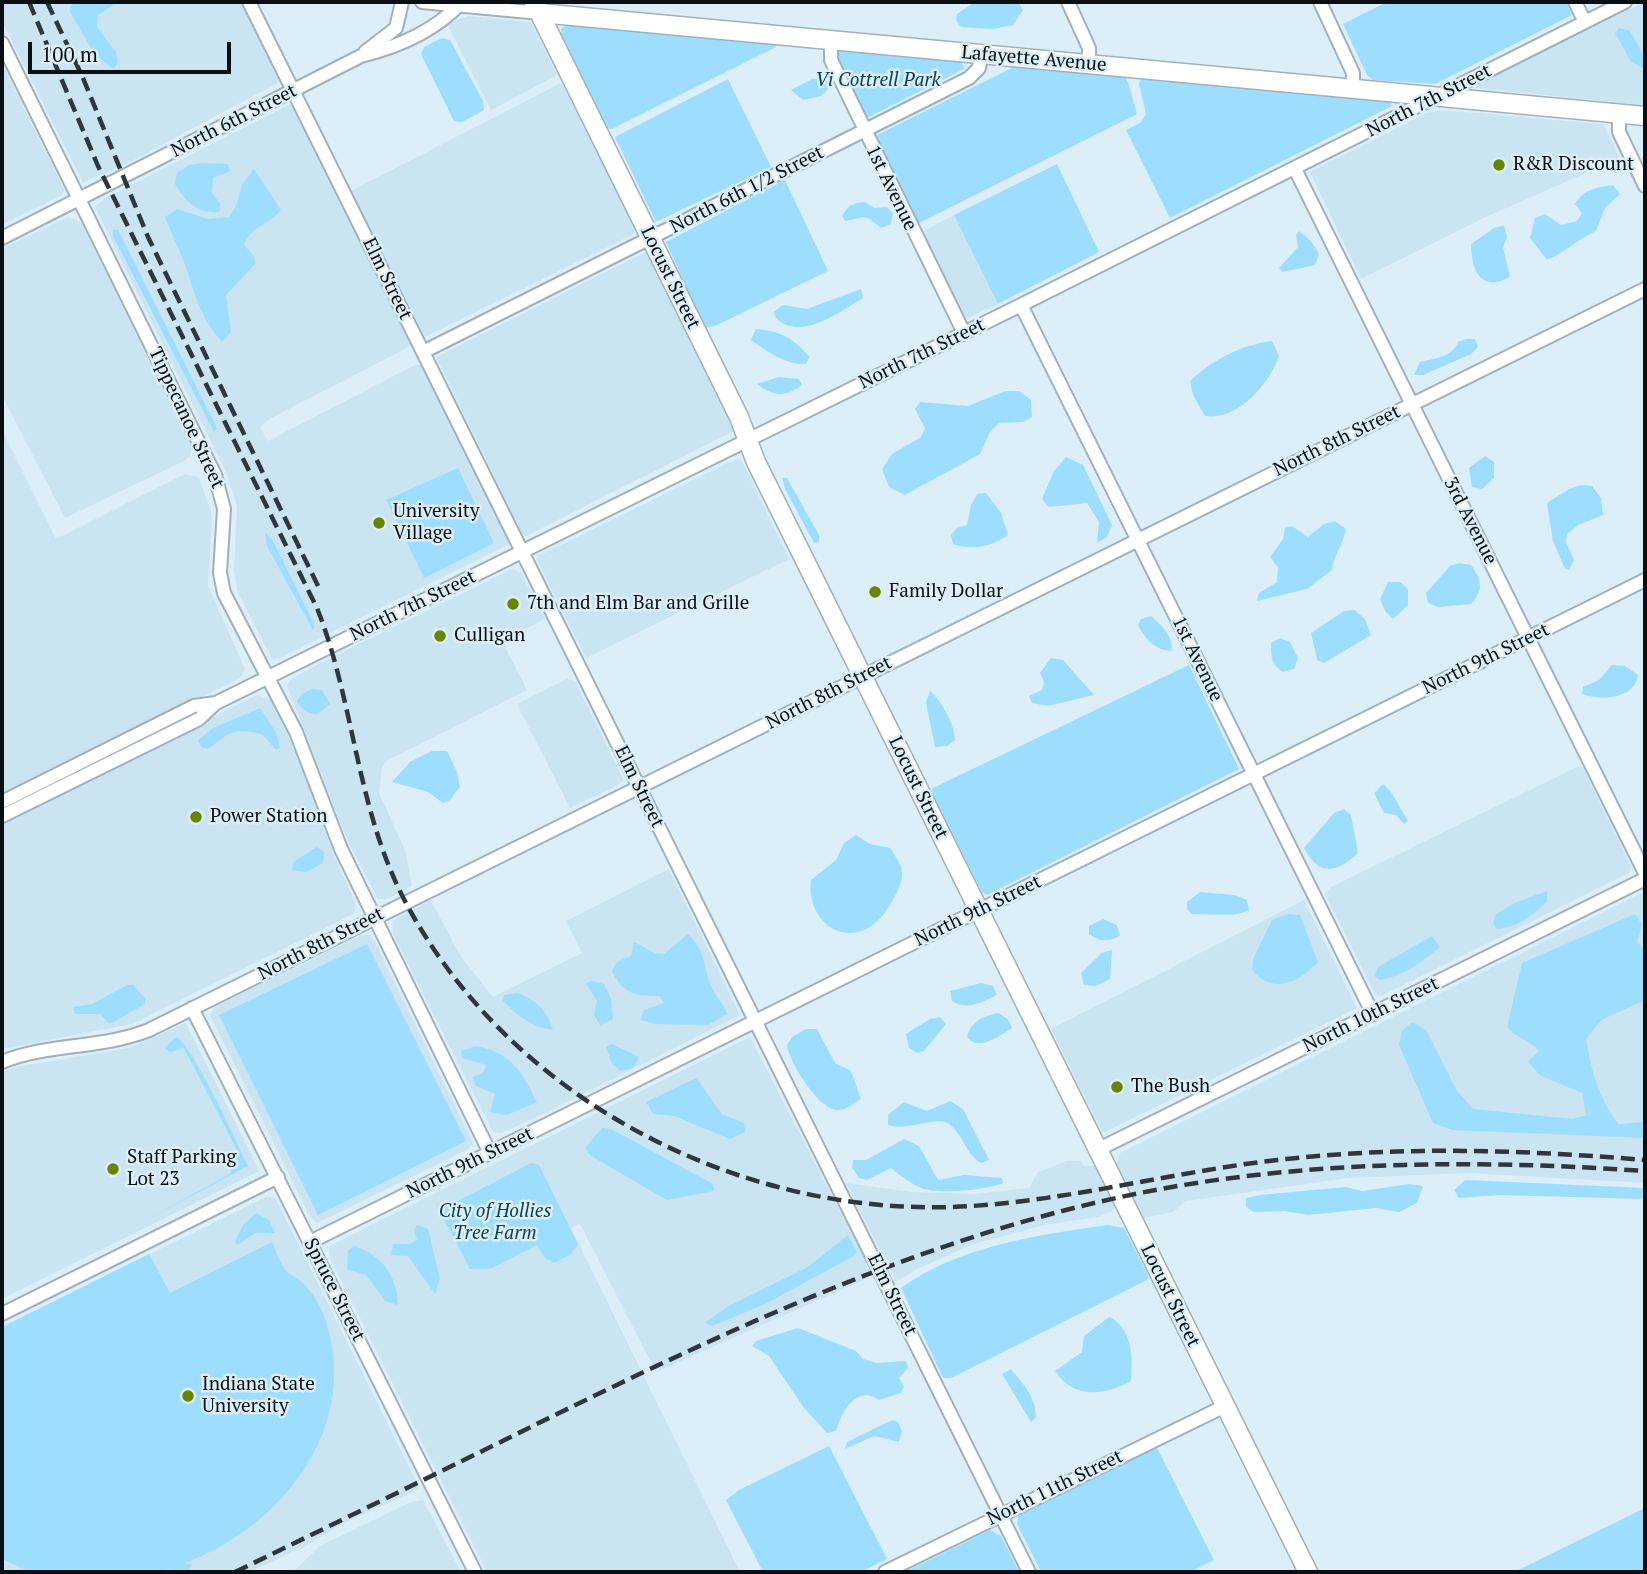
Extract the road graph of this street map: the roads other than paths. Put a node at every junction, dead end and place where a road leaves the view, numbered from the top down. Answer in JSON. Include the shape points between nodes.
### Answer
{"nodes":[{"id":1,"x":250,"y":2,"type":"edge"},
{"id":2,"x":402,"y":2,"type":"edge"},
{"id":3,"x":422,"y":2,"type":"edge"},
{"id":4,"x":1068,"y":2,"type":"edge"},
{"id":5,"x":1320,"y":2,"type":"edge"},
{"id":6,"x":1575,"y":2,"type":"edge"},
{"id":7,"x":1625,"y":2,"type":"edge"},
{"id":8,"x":460,"y":4,"type":"edge"},
{"id":9,"x":537,"y":8,"type":"edge"},
{"id":10,"x":1585,"y":22,"type":"junction"},
{"id":11,"x":831,"y":40,"type":"junction"},
{"id":12,"x":2,"y":43,"type":"edge"},
{"id":13,"x":981,"y":54,"type":"junction"},
{"id":14,"x":361,"y":56,"type":"junction"},
{"id":15,"x":1089,"y":64,"type":"junction"},
{"id":16,"x":293,"y":90,"type":"junction"},
{"id":17,"x":1353,"y":90,"type":"junction"},
{"id":18,"x":1435,"y":98,"type":"junction"},
{"id":19,"x":1619,"y":114,"type":"junction"},
{"id":20,"x":1645,"y":116,"type":"edge"},
{"id":21,"x":864,"y":132,"type":"junction"},
{"id":22,"x":1295,"y":169,"type":"junction"},
{"id":23,"x":1645,"y":186,"type":"edge"},
{"id":24,"x":80,"y":199,"type":"junction"},
{"id":25,"x":2,"y":238,"type":"edge"},
{"id":26,"x":650,"y":238,"type":"junction"},
{"id":27,"x":1645,"y":289,"type":"edge"},
{"id":28,"x":1021,"y":305,"type":"junction"},
{"id":29,"x":964,"y":333,"type":"junction"},
{"id":30,"x":423,"y":352,"type":"junction"},
{"id":31,"x":1412,"y":404,"type":"junction"},
{"id":32,"x":748,"y":441,"type":"junction"},
{"id":33,"x":1138,"y":540,"type":"junction"},
{"id":34,"x":522,"y":552,"type":"junction"},
{"id":35,"x":1645,"y":580,"type":"edge"},
{"id":36,"x":1529,"y":638,"type":"junction"},
{"id":37,"x":267,"y":677,"type":"junction"},
{"id":38,"x":862,"y":677,"type":"junction"},
{"id":39,"x":216,"y":703,"type":"junction"},
{"id":40,"x":1254,"y":774,"type":"junction"},
{"id":41,"x":638,"y":787,"type":"junction"},
{"id":42,"x":2,"y":802,"type":"edge"},
{"id":43,"x":2,"y":816,"type":"edge"},
{"id":44,"x":1645,"y":873,"type":"edge"},
{"id":45,"x":1645,"y":879,"type":"edge"},
{"id":46,"x":979,"y":911,"type":"junction"},
{"id":47,"x":373,"y":918,"type":"junction"},
{"id":48,"x":192,"y":1009,"type":"junction"},
{"id":49,"x":1373,"y":1014,"type":"junction"},
{"id":50,"x":755,"y":1021,"type":"junction"},
{"id":51,"x":2,"y":1062,"type":"edge"},
{"id":52,"x":1097,"y":1150,"type":"junction"},
{"id":53,"x":489,"y":1153,"type":"junction"},
{"id":54,"x":278,"y":1177,"type":"junction"},
{"id":55,"x":310,"y":1242,"type":"junction"},
{"id":56,"x":2,"y":1314,"type":"edge"},
{"id":57,"x":1225,"y":1406,"type":"junction"},
{"id":58,"x":1001,"y":1515,"type":"junction"},
{"id":59,"x":475,"y":1572,"type":"edge"},
{"id":60,"x":885,"y":1572,"type":"edge"},
{"id":61,"x":1029,"y":1572,"type":"edge"},
{"id":62,"x":1308,"y":1572,"type":"edge"}],
"edges":[{"from":1,"to":16,"type":"street","name":"Elm Street"},
{"from":2,"to":14,"type":"street","via":[[396,28]]},
{"from":3,"to":8,"type":"street","name":"Lafayette Avenue"},
{"from":4,"to":15,"type":"street","via":[[1089,48]]},
{"from":5,"to":17,"type":"street","via":[[1353,73]]},
{"from":6,"to":10,"type":"street"},
{"from":7,"to":10,"type":"street","name":"North 7th Street"},
{"from":8,"to":9,"type":"street","name":"Lafayette Avenue"},
{"from":8,"to":14,"type":"street","name":"North 6th Street","via":[[445,20],[388,49]]},
{"from":9,"to":11,"type":"street","name":"Lafayette Avenue"},
{"from":9,"to":26,"type":"street","name":"Locust Street"},
{"from":10,"to":18,"type":"street","name":"North 7th Street"},
{"from":11,"to":13,"type":"street","name":"Lafayette Avenue"},
{"from":11,"to":21,"type":"street","name":"1st Avenue","via":[[831,60]]},
{"from":12,"to":24,"type":"street","name":"Tippecanoe Street"},
{"from":13,"to":15,"type":"street","name":"Lafayette Avenue"},
{"from":13,"to":21,"type":"street","name":"North 6th 1/2 Street","via":[[979,68],[969,78]]},
{"from":14,"to":16,"type":"street","name":"North 6th Street"},
{"from":15,"to":17,"type":"street","name":"Lafayette Avenue"},
{"from":16,"to":24,"type":"street","name":"North 6th Street"},
{"from":16,"to":30,"type":"street","name":"Elm Street"},
{"from":17,"to":18,"type":"street","name":"Lafayette Avenue"},
{"from":18,"to":19,"type":"street","name":"Lafayette Avenue"},
{"from":18,"to":22,"type":"street","name":"North 7th Street"},
{"from":19,"to":20,"type":"street","name":"Lafayette Avenue"},
{"from":19,"to":23,"type":"street","via":[[1619,132]]},
{"from":21,"to":26,"type":"street","name":"North 6th 1/2 Street"},
{"from":21,"to":29,"type":"street","name":"1st Avenue"},
{"from":22,"to":28,"type":"street","name":"North 7th Street"},
{"from":22,"to":31,"type":"street","name":"3rd Avenue"},
{"from":24,"to":25,"type":"street","name":"North 6th Street"},
{"from":24,"to":37,"type":"street","name":"Tippecanoe Street","via":[[215,475],[224,509],[220,582]]},
{"from":26,"to":30,"type":"street","name":"North 6th 1/2 Street"},
{"from":26,"to":32,"type":"street","name":"Locust Street"},
{"from":27,"to":31,"type":"street","name":"North 8th Street"},
{"from":28,"to":29,"type":"street","name":"North 7th Street"},
{"from":28,"to":33,"type":"street","name":"1st Avenue"},
{"from":29,"to":32,"type":"street","name":"North 7th Street"},
{"from":30,"to":34,"type":"street","name":"Elm Street"},
{"from":31,"to":33,"type":"street","name":"North 8th Street"},
{"from":31,"to":36,"type":"street","name":"3rd Avenue"},
{"from":32,"to":34,"type":"street","name":"North 7th Street"},
{"from":32,"to":38,"type":"street","name":"Locust Street"},
{"from":33,"to":38,"type":"street","name":"North 8th Street"},
{"from":33,"to":40,"type":"street","name":"1st Avenue"},
{"from":34,"to":37,"type":"street","name":"North 7th Street"},
{"from":34,"to":41,"type":"street","name":"Elm Street"},
{"from":35,"to":36,"type":"street","name":"North 9th Street"},
{"from":36,"to":40,"type":"street","name":"North 9th Street"},
{"from":36,"to":44,"type":"street","name":"3rd Avenue"},
{"from":37,"to":39,"type":"street","name":"North 7th Street"},
{"from":37,"to":47,"type":"street","name":"Tippecanoe Street","via":[[296,732]]},
{"from":38,"to":41,"type":"street","name":"North 8th Street"},
{"from":38,"to":46,"type":"street","name":"Locust Street"},
{"from":39,"to":42,"type":"street","name":"North 7th Street","via":[[194,706]]},
{"from":39,"to":43,"type":"street","name":"North 7th Street","via":[[199,719]]},
{"from":40,"to":46,"type":"street","name":"North 9th Street"},
{"from":40,"to":49,"type":"street","name":"1st Avenue"},
{"from":41,"to":47,"type":"street","name":"North 8th Street"},
{"from":41,"to":50,"type":"street","name":"Elm Street"},
{"from":45,"to":49,"type":"street","name":"North 10th Street"},
{"from":46,"to":50,"type":"street","name":"North 9th Street"},
{"from":46,"to":52,"type":"street","name":"Locust Street"},
{"from":47,"to":48,"type":"street","name":"North 8th Street"},
{"from":47,"to":53,"type":"street","name":"Tippecanoe Street"},
{"from":48,"to":51,"type":"street","name":"North 8th Street","via":[[119,1040]]},
{"from":48,"to":54,"type":"street","name":"Spruce Street"},
{"from":49,"to":52,"type":"street","name":"North 10th Street"},
{"from":50,"to":53,"type":"street","name":"North 9th Street"},
{"from":50,"to":58,"type":"street","name":"Elm Street"},
{"from":52,"to":57,"type":"street","name":"Locust Street"},
{"from":53,"to":55,"type":"street","name":"North 9th Street"},
{"from":54,"to":55,"type":"street","name":"Spruce Street"},
{"from":54,"to":56,"type":"street"},
{"from":55,"to":59,"type":"street","name":"Spruce Street"},
{"from":57,"to":58,"type":"street","name":"North 11th Street"},
{"from":57,"to":62,"type":"street","name":"Locust Street"},
{"from":58,"to":60,"type":"street","name":"North 11th Street"},
{"from":58,"to":61,"type":"street","name":"Elm Street"}]}
